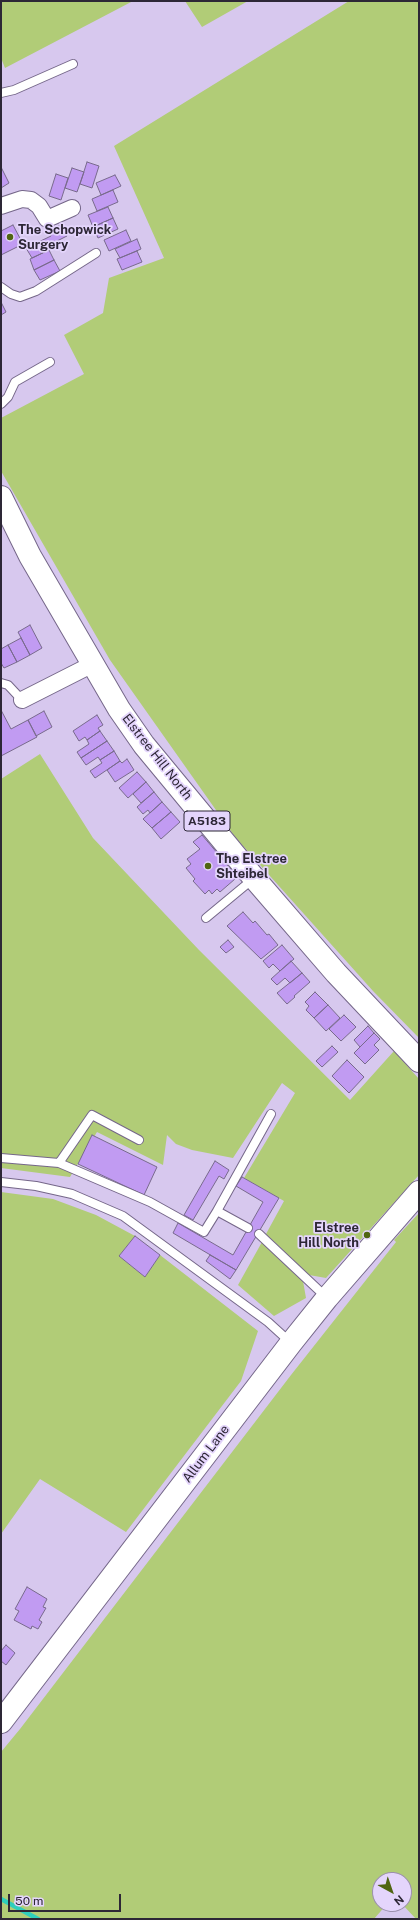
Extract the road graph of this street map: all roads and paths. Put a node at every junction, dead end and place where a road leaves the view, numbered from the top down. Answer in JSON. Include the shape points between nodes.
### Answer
{"nodes":[{"id":1,"x":73,"y":64,"type":"dead end"},
{"id":2,"x":1,"y":92,"type":"edge"},
{"id":3,"x":1,"y":206,"type":"edge"},
{"id":4,"x":72,"y":208,"type":"dead end"},
{"id":5,"x":96,"y":253,"type":"dead end"},
{"id":6,"x":1,"y":286,"type":"edge"},
{"id":7,"x":50,"y":362,"type":"dead end"},
{"id":8,"x":1,"y":404,"type":"edge"},
{"id":9,"x":1,"y":497,"type":"edge"},
{"id":10,"x":93,"y":664,"type":"junction"},
{"id":11,"x":1,"y":684,"type":"edge"},
{"id":12,"x":22,"y":700,"type":"joint"},
{"id":13,"x":254,"y":878,"type":"junction"},
{"id":14,"x":206,"y":918,"type":"dead end"},
{"id":15,"x":419,"y":1061,"type":"edge"},
{"id":16,"x":271,"y":1114,"type":"dead end"},
{"id":17,"x":139,"y":1140,"type":"dead end"},
{"id":18,"x":1,"y":1158,"type":"edge"},
{"id":19,"x":59,"y":1163,"type":"junction"},
{"id":20,"x":1,"y":1182,"type":"edge"},
{"id":21,"x":419,"y":1192,"type":"edge"},
{"id":22,"x":217,"y":1211,"type":"junction"},
{"id":23,"x":248,"y":1228,"type":"dead end"},
{"id":24,"x":259,"y":1234,"type":"dead end"},
{"id":25,"x":327,"y":1298,"type":"junction"},
{"id":26,"x":291,"y":1343,"type":"junction"},
{"id":27,"x":1,"y":1722,"type":"edge"}],
"edges":[{"from":1,"to":2,"type":"lane","via":[[14,90]]},
{"from":3,"to":4,"type":"street","via":[[22,199],[31,200],[39,206],[47,220]]},
{"from":5,"to":6,"type":"lane","via":[[36,291],[20,297]]},
{"from":7,"to":8,"type":"lane","via":[[15,382]]},
{"from":9,"to":10,"type":"main road","name":"Elstree Hill North","number":"A5183","via":[[30,556]]},
{"from":10,"to":12,"type":"street"},
{"from":10,"to":13,"type":"main road","name":"Elstree Hill North","number":"A5183","via":[[144,745]]},
{"from":11,"to":12,"type":"lane","via":[[8,685]]},
{"from":13,"to":14,"type":"lane"},
{"from":13,"to":15,"type":"main road","name":"Elstree Hill North","number":"A5183","via":[[336,973]]},
{"from":16,"to":22,"type":"lane"},
{"from":17,"to":19,"type":"lane","via":[[92,1115]]},
{"from":18,"to":19,"type":"lane"},
{"from":19,"to":22,"type":"lane","via":[[150,1202],[204,1232]]},
{"from":20,"to":26,"type":"lane","via":[[72,1194],[123,1216],[268,1322]]},
{"from":21,"to":25,"type":"main road","name":"Allum Lane"},
{"from":22,"to":23,"type":"lane"},
{"from":24,"to":25,"type":"lane"},
{"from":25,"to":26,"type":"main road","name":"Allum Lane"},
{"from":26,"to":27,"type":"main road","name":"Allum Lane"}]}
